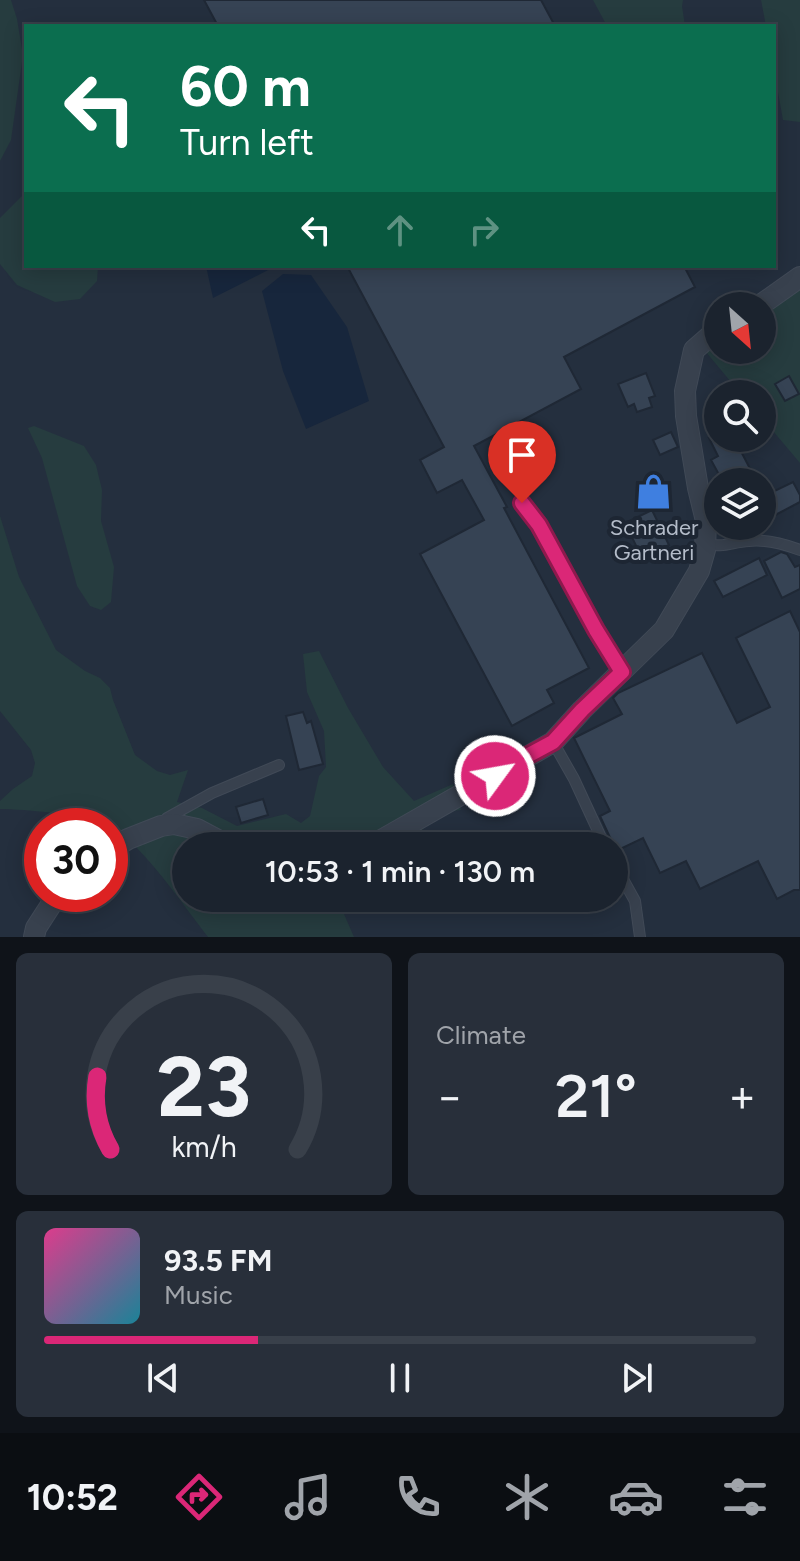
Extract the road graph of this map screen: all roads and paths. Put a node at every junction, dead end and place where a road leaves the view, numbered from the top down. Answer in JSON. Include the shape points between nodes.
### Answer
{"nodes":[{"id":1,"x":800,"y":277,"type":"edge"},
{"id":2,"x":776,"y":294,"type":"edge"},
{"id":3,"x":704,"y":341,"type":"edge"},
{"id":4,"x":522,"y":503,"type":"dead end"},
{"id":5,"x":705,"y":544,"type":"junction"},
{"id":6,"x":800,"y":550,"type":"edge"},
{"id":7,"x":622,"y":672,"type":"junction"},
{"id":8,"x":553,"y":742,"type":"junction"},
{"id":9,"x":279,"y":765,"type":"dead end"},
{"id":10,"x":161,"y":826,"type":"junction"},
{"id":11,"x":203,"y":832,"type":"edge"},
{"id":12,"x":396,"y":832,"type":"edge"},
{"id":13,"x":599,"y":832,"type":"edge"},
{"id":14,"x":128,"y":839,"type":"edge"},
{"id":15,"x":628,"y":888,"type":"edge"},
{"id":16,"x":46,"y":912,"type":"edge"},
{"id":17,"x":34,"y":937,"type":"edge"},
{"id":18,"x":640,"y":937,"type":"edge"}],
"edges":[{"from":1,"to":2,"type":"street"},
{"from":3,"to":5,"type":"street","via":[[694,350],[685,391]]},
{"from":4,"to":7,"type":"lane"},
{"from":5,"to":6,"type":"lane","via":[[758,540]]},
{"from":5,"to":7,"type":"street","via":[[699,571],[664,630]]},
{"from":7,"to":8,"type":"street"},
{"from":8,"to":12,"type":"street"},
{"from":8,"to":13,"type":"lane"},
{"from":9,"to":10,"type":"lane","via":[[195,801]]},
{"from":10,"to":11,"type":"street"},
{"from":10,"to":14,"type":"street"},
{"from":15,"to":18,"type":"lane"},
{"from":16,"to":17,"type":"street"}]}
